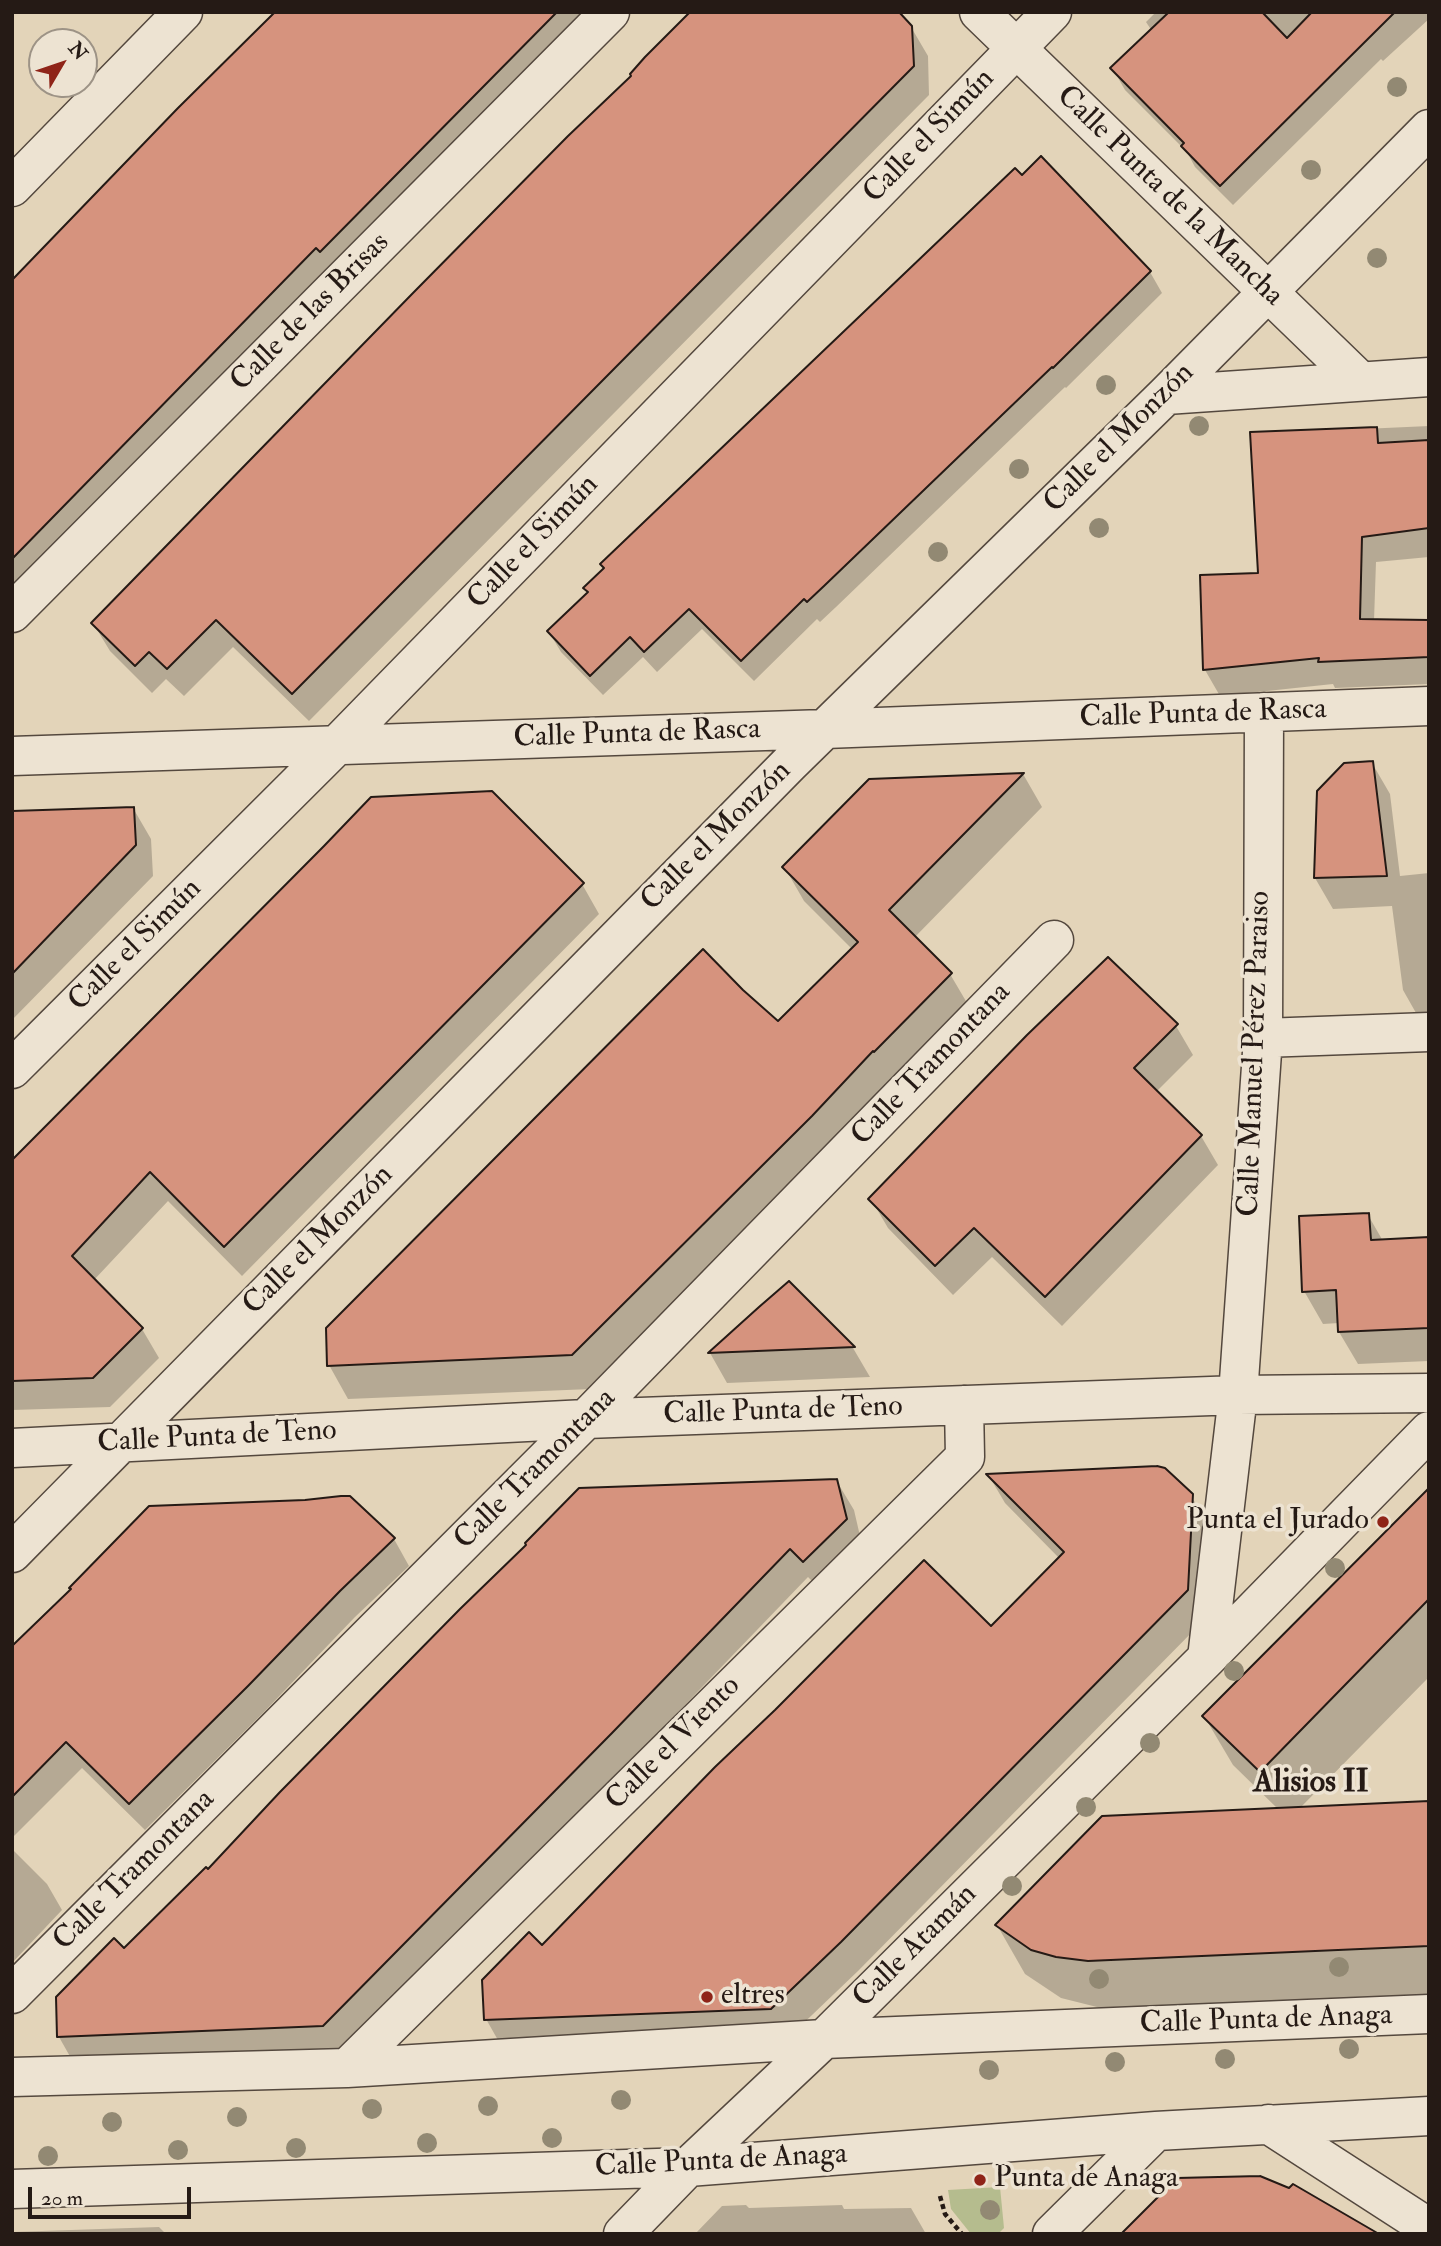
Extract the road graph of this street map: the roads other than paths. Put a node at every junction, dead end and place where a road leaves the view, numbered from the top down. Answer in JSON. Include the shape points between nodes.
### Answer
{"nodes":[{"id":1,"x":183,"y":12,"type":"edge"},
{"id":2,"x":610,"y":12,"type":"edge"},
{"id":3,"x":979,"y":12,"type":"edge"},
{"id":4,"x":1052,"y":12,"type":"edge"},
{"id":5,"x":1016,"y":48,"type":"junction"},
{"id":6,"x":1429,"y":129,"type":"edge"},
{"id":7,"x":12,"y":187,"type":"edge"},
{"id":8,"x":1268,"y":291,"type":"junction"},
{"id":9,"x":1429,"y":377,"type":"edge"},
{"id":10,"x":1360,"y":381,"type":"junction"},
{"id":11,"x":1166,"y":395,"type":"junction"},
{"id":12,"x":12,"y":613,"type":"edge"},
{"id":13,"x":1429,"y":706,"type":"edge"},
{"id":14,"x":1264,"y":712,"type":"junction"},
{"id":15,"x":825,"y":729,"type":"junction"},
{"id":16,"x":337,"y":745,"type":"junction"},
{"id":17,"x":12,"y":756,"type":"edge"},
{"id":18,"x":1054,"y":940,"type":"dead end"},
{"id":19,"x":1429,"y":1032,"type":"edge"},
{"id":20,"x":1263,"y":1038,"type":"junction"},
{"id":21,"x":12,"y":1069,"type":"edge"},
{"id":22,"x":1429,"y":1393,"type":"edge"},
{"id":23,"x":1238,"y":1395,"type":"junction"},
{"id":24,"x":964,"y":1405,"type":"junction"},
{"id":25,"x":586,"y":1419,"type":"junction"},
{"id":26,"x":1429,"y":1431,"type":"edge"},
{"id":27,"x":120,"y":1443,"type":"junction"},
{"id":28,"x":12,"y":1448,"type":"edge"},
{"id":29,"x":12,"y":1553,"type":"edge"},
{"id":30,"x":1207,"y":1658,"type":"junction"},
{"id":31,"x":12,"y":1994,"type":"edge"},
{"id":32,"x":1429,"y":2014,"type":"edge"},
{"id":33,"x":824,"y":2039,"type":"junction"},
{"id":34,"x":347,"y":2068,"type":"junction"},
{"id":35,"x":12,"y":2077,"type":"edge"},
{"id":36,"x":1429,"y":2116,"type":"edge"},
{"id":37,"x":1268,"y":2124,"type":"junction"},
{"id":38,"x":1156,"y":2131,"type":"junction"},
{"id":39,"x":688,"y":2167,"type":"junction"},
{"id":40,"x":12,"y":2189,"type":"edge"},
{"id":41,"x":1429,"y":2228,"type":"edge"},
{"id":42,"x":623,"y":2234,"type":"edge"},
{"id":43,"x":1052,"y":2234,"type":"edge"}],
"edges":[{"from":1,"to":7,"type":"street"},
{"from":2,"to":12,"type":"street","name":"Calle de las Brisas"},
{"from":3,"to":5,"type":"street","name":"Calle Punta de la Mancha"},
{"from":4,"to":5,"type":"street","name":"Calle el Simún"},
{"from":5,"to":8,"type":"street","name":"Calle Punta de la Mancha"},
{"from":5,"to":16,"type":"street","name":"Calle el Simún"},
{"from":6,"to":8,"type":"street","name":"Calle el Monzón"},
{"from":8,"to":10,"type":"street","name":"Calle Punta de la Mancha"},
{"from":8,"to":11,"type":"street","name":"Calle el Monzón"},
{"from":9,"to":10,"type":"street"},
{"from":10,"to":11,"type":"street"},
{"from":11,"to":15,"type":"street","name":"Calle el Monzón"},
{"from":13,"to":14,"type":"street","name":"Calle Punta de Rasca"},
{"from":14,"to":15,"type":"street","name":"Calle Punta de Rasca"},
{"from":14,"to":20,"type":"street","name":"Calle Manuel Pérez Paraiso"},
{"from":15,"to":16,"type":"street","name":"Calle Punta de Rasca"},
{"from":15,"to":27,"type":"street","name":"Calle el Monzón"},
{"from":16,"to":17,"type":"street","name":"Calle Punta de Rasca"},
{"from":16,"to":21,"type":"street","name":"Calle el Simún"},
{"from":18,"to":25,"type":"street","name":"Calle Tramontana"},
{"from":19,"to":20,"type":"street"},
{"from":20,"to":23,"type":"street","name":"Calle Manuel Pérez Paraiso"},
{"from":22,"to":23,"type":"street","name":"Calle Punta de Teno"},
{"from":23,"to":24,"type":"street","name":"Calle Punta de Teno"},
{"from":23,"to":30,"type":"street"},
{"from":24,"to":25,"type":"street","name":"Calle Punta de Teno"},
{"from":24,"to":34,"type":"street","name":"Calle el Viento","via":[[965,1457]]},
{"from":25,"to":27,"type":"street","name":"Calle Punta de Teno"},
{"from":25,"to":31,"type":"street","name":"Calle Tramontana"},
{"from":26,"to":30,"type":"street","name":"Calle Atamán"},
{"from":27,"to":28,"type":"street","name":"Calle Punta de Teno"},
{"from":27,"to":29,"type":"street","name":"Calle el Monzón"},
{"from":30,"to":33,"type":"street","name":"Calle Atamán"},
{"from":32,"to":33,"type":"street","name":"Calle Punta de Anaga"},
{"from":33,"to":34,"type":"street","name":"Calle Punta de Anaga"},
{"from":33,"to":39,"type":"street","name":"Calle Atamán"},
{"from":34,"to":35,"type":"street","name":"Calle Punta de Anaga"},
{"from":36,"to":37,"type":"street","name":"Calle Punta de Anaga"},
{"from":37,"to":38,"type":"street","name":"Calle Punta de Anaga"},
{"from":37,"to":41,"type":"street"},
{"from":38,"to":39,"type":"street","name":"Calle Punta de Anaga"},
{"from":38,"to":43,"type":"street"},
{"from":39,"to":40,"type":"street","name":"Calle Punta de Anaga"},
{"from":39,"to":42,"type":"street","name":"Calle Atamán"}]}
